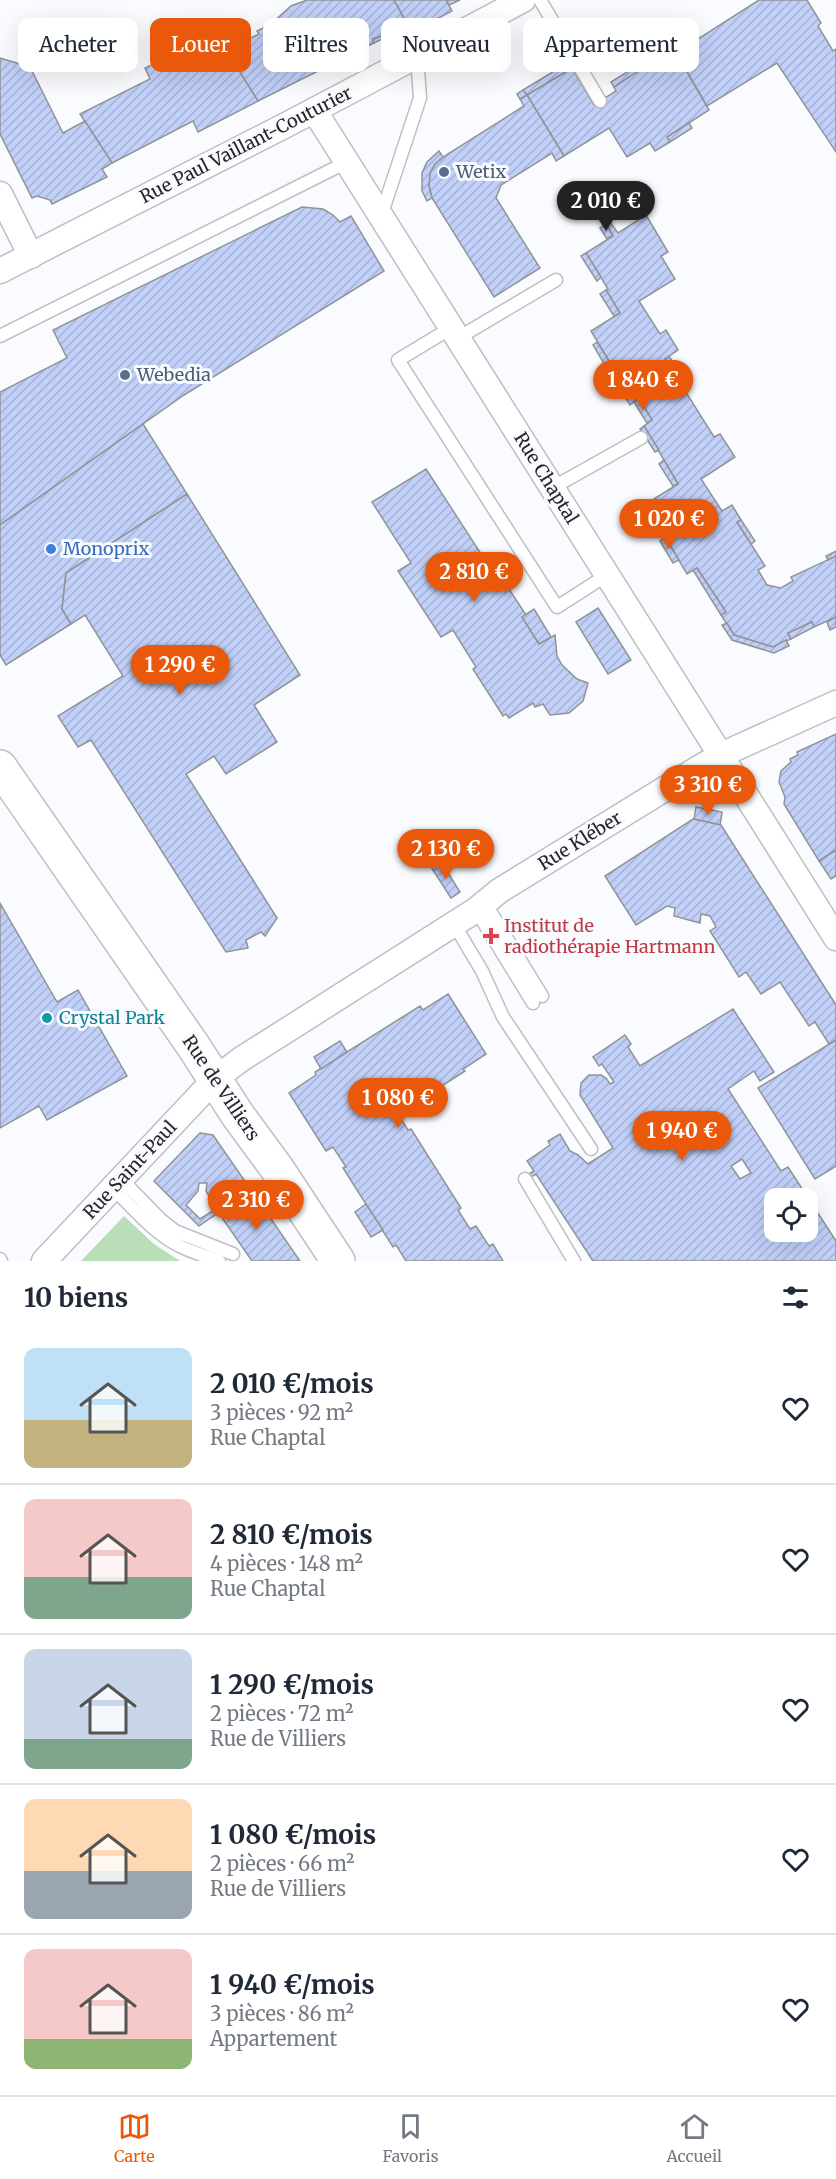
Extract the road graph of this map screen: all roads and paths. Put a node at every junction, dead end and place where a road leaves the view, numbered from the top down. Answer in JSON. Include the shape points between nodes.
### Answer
{"nodes":[{"id":1,"x":523,"y":0,"type":"edge"},
{"id":2,"x":540,"y":0,"type":"edge"},
{"id":3,"x":489,"y":18,"type":"edge"},
{"id":4,"x":386,"y":72,"type":"edge"},
{"id":5,"x":418,"y":72,"type":"edge"},
{"id":6,"x":600,"y":101,"type":"dead end"},
{"id":7,"x":314,"y":110,"type":"junction"},
{"id":8,"x":347,"y":162,"type":"junction"},
{"id":9,"x":0,"y":194,"type":"edge"},
{"id":10,"x":381,"y":217,"type":"junction"},
{"id":11,"x":31,"y":256,"type":"junction"},
{"id":12,"x":0,"y":271,"type":"edge"},
{"id":13,"x":556,"y":280,"type":"dead end"},
{"id":14,"x":454,"y":333,"type":"junction"},
{"id":15,"x":0,"y":336,"type":"edge"},
{"id":16,"x":641,"y":438,"type":"dead end"},
{"id":17,"x":552,"y":488,"type":"junction"},
{"id":18,"x":607,"y":575,"type":"junction"},
{"id":19,"x":836,"y":703,"type":"edge"},
{"id":20,"x":721,"y":755,"type":"junction"},
{"id":21,"x":0,"y":767,"type":"edge"},
{"id":22,"x":481,"y":907,"type":"junction"},
{"id":23,"x":454,"y":924,"type":"junction"},
{"id":24,"x":836,"y":938,"type":"edge"},
{"id":25,"x":537,"y":999,"type":"dead end"},
{"id":26,"x":215,"y":1079,"type":"junction"},
{"id":27,"x":591,"y":1149,"type":"dead end"},
{"id":28,"x":525,"y":1179,"type":"dead end"},
{"id":29,"x":117,"y":1184,"type":"junction"},
{"id":30,"x":233,"y":1254,"type":"dead end"},
{"id":31,"x":44,"y":1261,"type":"edge"},
{"id":32,"x":219,"y":1261,"type":"edge"},
{"id":33,"x":338,"y":1261,"type":"edge"},
{"id":34,"x":574,"y":1261,"type":"edge"}],
"edges":[{"from":1,"to":3,"type":"street","name":"Rue Paul Vaillant-Couturier"},
{"from":2,"to":6,"type":"lane"},
{"from":4,"to":7,"type":"street","name":"Rue Paul Vaillant-Couturier"},
{"from":5,"to":10,"type":"lane","via":[[420,98]]},
{"from":7,"to":8,"type":"street","name":"Rue Chaptal"},
{"from":7,"to":11,"type":"street","name":"Rue Paul Vaillant-Couturier"},
{"from":8,"to":10,"type":"street","name":"Rue Chaptal"},
{"from":8,"to":15,"type":"lane"},
{"from":9,"to":11,"type":"street"},
{"from":10,"to":14,"type":"street","name":"Rue Chaptal"},
{"from":11,"to":12,"type":"street","name":"Rue Paul Vaillant-Couturier"},
{"from":13,"to":14,"type":"lane"},
{"from":14,"to":17,"type":"street","name":"Rue Chaptal"},
{"from":14,"to":18,"type":"lane","via":[[398,360],[557,607]]},
{"from":16,"to":17,"type":"lane"},
{"from":17,"to":18,"type":"street","name":"Rue Chaptal"},
{"from":18,"to":20,"type":"street","name":"Rue Chaptal"},
{"from":19,"to":20,"type":"street","name":"Rue Kléber"},
{"from":20,"to":22,"type":"street","name":"Rue Kléber","via":[[499,891]]},
{"from":20,"to":24,"type":"street","name":"Rue Chaptal"},
{"from":21,"to":26,"type":"street","name":"Rue de Villiers"},
{"from":22,"to":23,"type":"street","name":"Rue Kléber"},
{"from":22,"to":25,"type":"lane"},
{"from":23,"to":26,"type":"street","name":"Rue Kléber"},
{"from":23,"to":27,"type":"lane","via":[[503,1017]]},
{"from":26,"to":29,"type":"street","name":"Rue Saint-Paul"},
{"from":26,"to":33,"type":"street","name":"Rue de Villiers"},
{"from":28,"to":34,"type":"lane"},
{"from":29,"to":30,"type":"lane","via":[[175,1231]]},
{"from":29,"to":31,"type":"street","name":"Rue Saint-Paul"},
{"from":29,"to":32,"type":"lane","via":[[169,1240]]}]}
